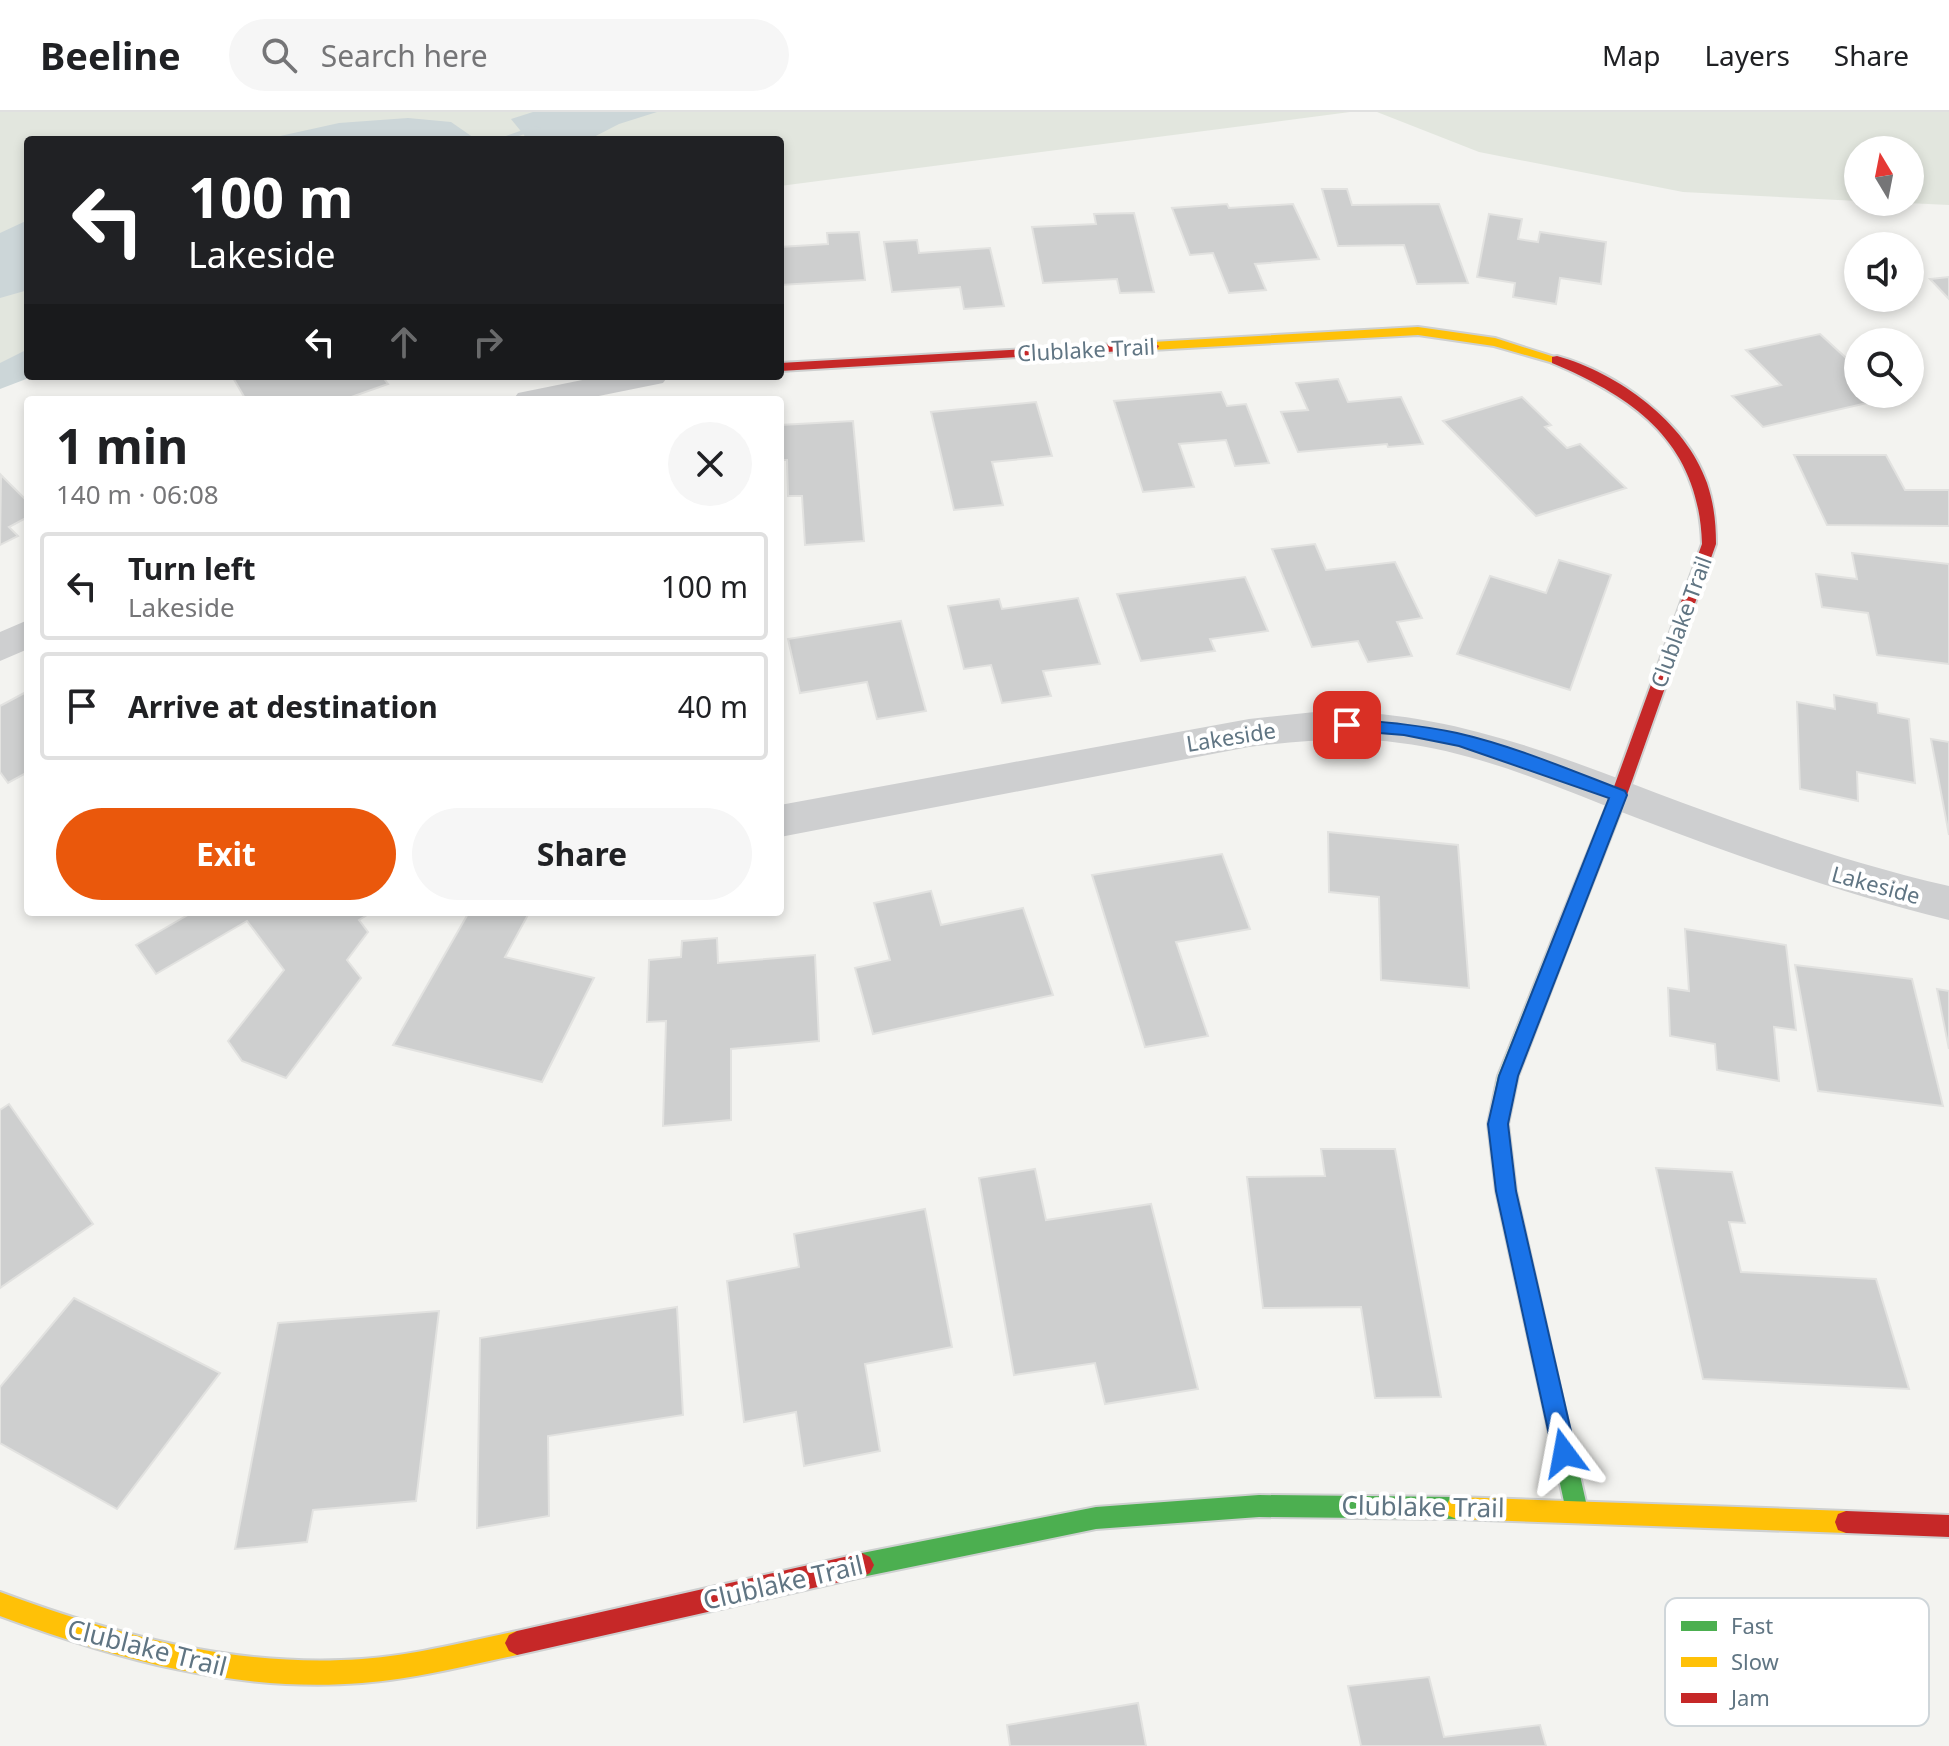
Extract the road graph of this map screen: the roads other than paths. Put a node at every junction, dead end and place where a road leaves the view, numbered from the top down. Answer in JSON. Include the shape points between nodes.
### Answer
{"nodes":[{"id":1,"x":784,"y":367,"type":"edge"},
{"id":2,"x":632,"y":380,"type":"edge"},
{"id":3,"x":550,"y":396,"type":"edge"},
{"id":4,"x":24,"y":635,"type":"edge"},
{"id":5,"x":0,"y":648,"type":"edge"},
{"id":6,"x":1619,"y":795,"type":"junction"},
{"id":7,"x":784,"y":820,"type":"edge"},
{"id":8,"x":1949,"y":903,"type":"edge"},
{"id":9,"x":1577,"y":1511,"type":"junction"},
{"id":10,"x":1949,"y":1526,"type":"edge"},
{"id":11,"x":0,"y":1604,"type":"edge"}],
"edges":[{"from":1,"to":6,"type":"street","name":"Clublake Trail","via":[[1418,331],[1487,339],[1583,372],[1640,404],[1671,433],[1696,472],[1711,527]]},
{"from":2,"to":3,"type":"street"},
{"from":4,"to":5,"type":"street"},
{"from":6,"to":7,"type":"street","name":"Lakeside","via":[[1447,737],[1386,727],[1316,726],[1249,733]]},
{"from":6,"to":8,"type":"street","name":"Lakeside","via":[[1817,869]]},
{"from":6,"to":9,"type":"street","name":"Clublake Trail","via":[[1508,1076],[1498,1124],[1506,1191]]},
{"from":9,"to":10,"type":"street","name":"Clublake Trail"},
{"from":9,"to":11,"type":"street","name":"Clublake Trail","via":[[1259,1506],[1096,1518],[943,1547],[417,1665],[362,1671],[235,1670],[168,1659]]}]}
